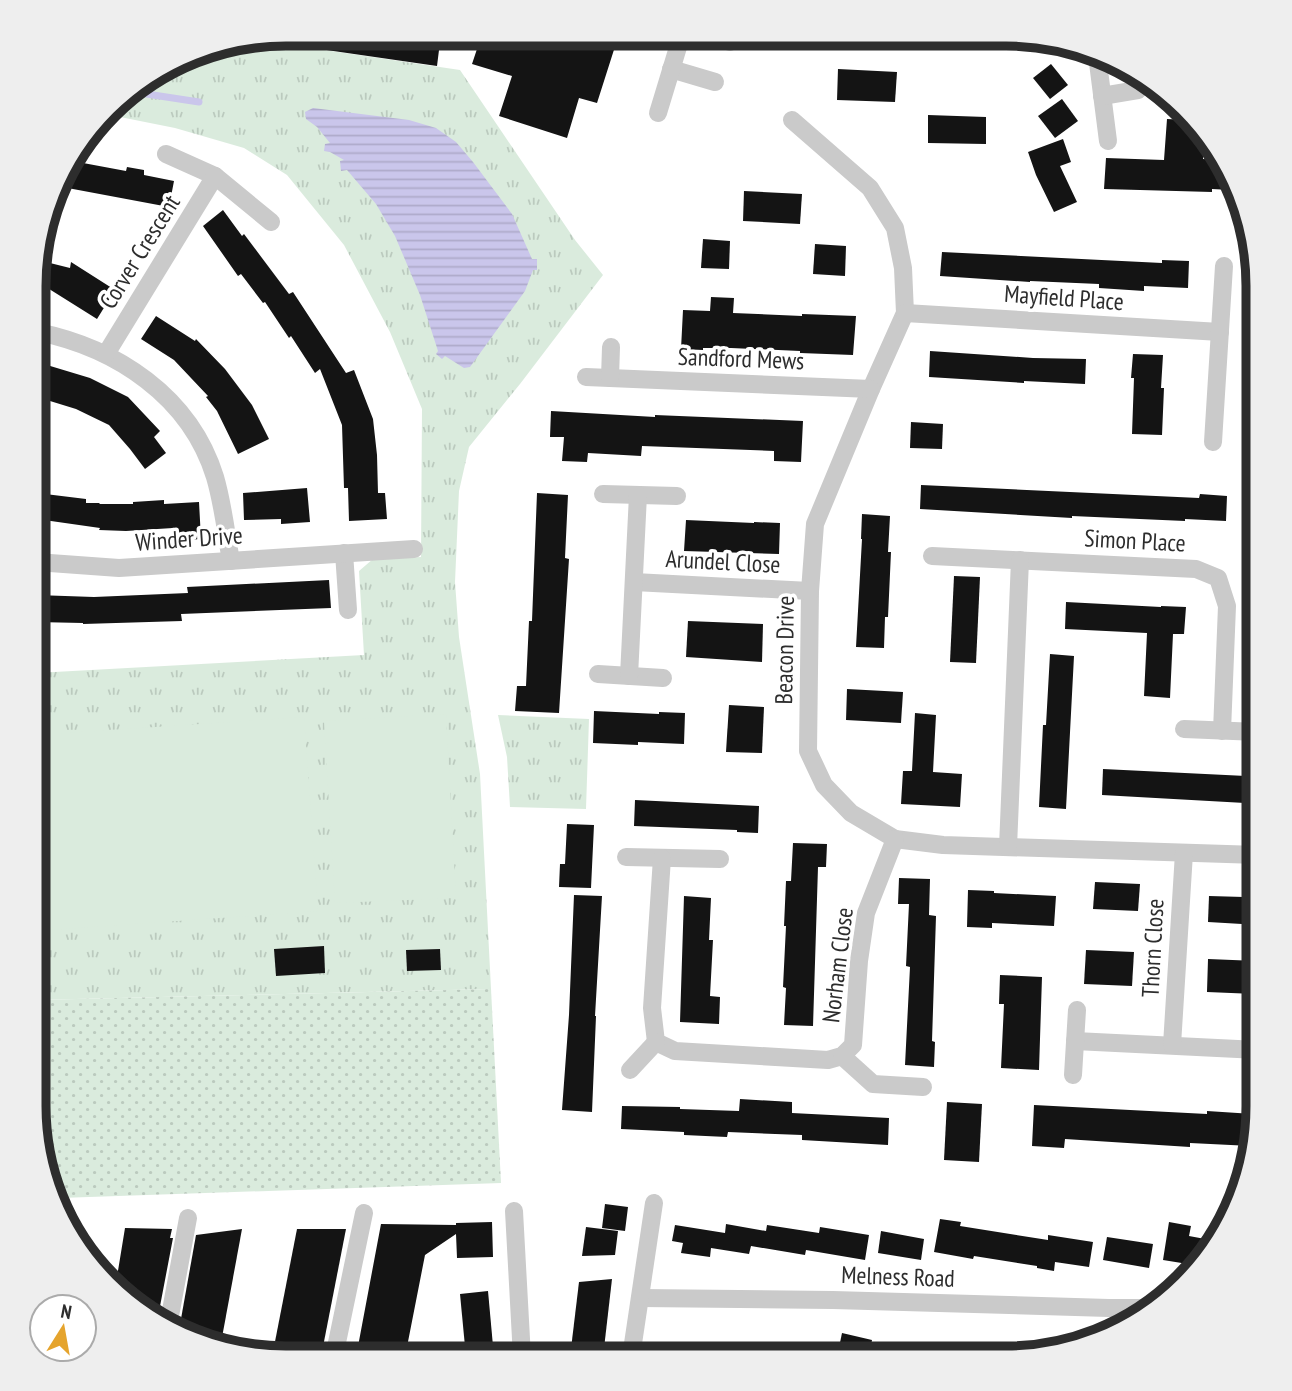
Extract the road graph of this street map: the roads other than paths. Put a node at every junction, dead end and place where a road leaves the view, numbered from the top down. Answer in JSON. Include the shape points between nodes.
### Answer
{"nodes":[{"id":1,"x":678,"y":46,"type":"edge"},
{"id":2,"x":1098,"y":64,"type":"edge"},
{"id":3,"x":671,"y":69,"type":"junction"},
{"id":4,"x":715,"y":82,"type":"dead end"},
{"id":5,"x":1138,"y":90,"type":"dead end"},
{"id":6,"x":1102,"y":96,"type":"junction"},
{"id":7,"x":658,"y":113,"type":"dead end"},
{"id":8,"x":792,"y":120,"type":"dead end"},
{"id":9,"x":1108,"y":141,"type":"dead end"},
{"id":10,"x":166,"y":154,"type":"dead end"},
{"id":11,"x":215,"y":176,"type":"junction"},
{"id":12,"x":271,"y":222,"type":"dead end"},
{"id":13,"x":1224,"y":266,"type":"dead end"},
{"id":14,"x":905,"y":313,"type":"junction"},
{"id":15,"x":1220,"y":332,"type":"junction"},
{"id":16,"x":46,"y":334,"type":"edge"},
{"id":17,"x":611,"y":347,"type":"dead end"},
{"id":18,"x":106,"y":354,"type":"junction"},
{"id":19,"x":586,"y":377,"type":"dead end"},
{"id":20,"x":610,"y":378,"type":"junction"},
{"id":21,"x":871,"y":388,"type":"junction"},
{"id":22,"x":1213,"y":442,"type":"dead end"},
{"id":23,"x":603,"y":494,"type":"dead end"},
{"id":24,"x":638,"y":495,"type":"junction"},
{"id":25,"x":677,"y":496,"type":"dead end"},
{"id":26,"x":414,"y":549,"type":"dead end"},
{"id":27,"x":344,"y":553,"type":"junction"},
{"id":28,"x":932,"y":556,"type":"dead end"},
{"id":29,"x":1020,"y":560,"type":"junction"},
{"id":30,"x":231,"y":561,"type":"junction"},
{"id":31,"x":46,"y":563,"type":"edge"},
{"id":32,"x":634,"y":582,"type":"junction"},
{"id":33,"x":810,"y":591,"type":"junction"},
{"id":34,"x":348,"y":610,"type":"dead end"},
{"id":35,"x":598,"y":674,"type":"dead end"},
{"id":36,"x":629,"y":676,"type":"junction"},
{"id":37,"x":663,"y":678,"type":"dead end"},
{"id":38,"x":1184,"y":729,"type":"dead end"},
{"id":39,"x":1222,"y":731,"type":"junction"},
{"id":40,"x":1246,"y":732,"type":"edge"},
{"id":41,"x":895,"y":839,"type":"junction"},
{"id":42,"x":1008,"y":847,"type":"junction"},
{"id":43,"x":1184,"y":853,"type":"junction"},
{"id":44,"x":1246,"y":855,"type":"edge"},
{"id":45,"x":626,"y":857,"type":"dead end"},
{"id":46,"x":662,"y":858,"type":"junction"},
{"id":47,"x":720,"y":859,"type":"dead end"},
{"id":48,"x":1077,"y":1010,"type":"dead end"},
{"id":49,"x":1075,"y":1041,"type":"junction"},
{"id":50,"x":656,"y":1042,"type":"junction"},
{"id":51,"x":1172,"y":1045,"type":"junction"},
{"id":52,"x":1246,"y":1049,"type":"edge"},
{"id":53,"x":842,"y":1056,"type":"junction"},
{"id":54,"x":630,"y":1070,"type":"dead end"},
{"id":55,"x":1073,"y":1074,"type":"dead end"},
{"id":56,"x":923,"y":1087,"type":"dead end"},
{"id":57,"x":654,"y":1203,"type":"dead end"},
{"id":58,"x":514,"y":1211,"type":"dead end"},
{"id":59,"x":364,"y":1213,"type":"dead end"},
{"id":60,"x":188,"y":1218,"type":"dead end"},
{"id":61,"x":640,"y":1298,"type":"junction"},
{"id":62,"x":1136,"y":1308,"type":"edge"},
{"id":63,"x":170,"y":1315,"type":"edge"},
{"id":64,"x":336,"y":1345,"type":"edge"},
{"id":65,"x":521,"y":1345,"type":"edge"},
{"id":66,"x":633,"y":1345,"type":"edge"}],
"edges":[{"from":1,"to":3,"type":"street"},
{"from":2,"to":6,"type":"street"},
{"from":3,"to":4,"type":"street"},
{"from":3,"to":7,"type":"street"},
{"from":5,"to":6,"type":"street"},
{"from":6,"to":9,"type":"street"},
{"from":8,"to":14,"type":"street","name":"Beacon Drive","via":[[870,188],[895,228]]},
{"from":10,"to":11,"type":"street","name":"Corver Crescent"},
{"from":11,"to":12,"type":"street","name":"Corver Crescent"},
{"from":11,"to":18,"type":"street","name":"Corver Crescent"},
{"from":13,"to":15,"type":"street"},
{"from":14,"to":15,"type":"street","name":"Mayfield Place"},
{"from":14,"to":21,"type":"street","name":"Beacon Drive"},
{"from":15,"to":22,"type":"street"},
{"from":16,"to":18,"type":"street"},
{"from":17,"to":20,"type":"street"},
{"from":18,"to":30,"type":"street","via":[[138,373],[188,423],[215,476]]},
{"from":19,"to":20,"type":"street","name":"Sandford Mews"},
{"from":20,"to":21,"type":"street","name":"Sandford Mews"},
{"from":21,"to":33,"type":"street","name":"Beacon Drive","via":[[816,524]]},
{"from":23,"to":24,"type":"street"},
{"from":24,"to":25,"type":"street"},
{"from":24,"to":32,"type":"street","name":"Arundel Close"},
{"from":26,"to":27,"type":"street","name":"Winder Drive"},
{"from":27,"to":30,"type":"street","name":"Winder Drive"},
{"from":27,"to":34,"type":"street"},
{"from":28,"to":29,"type":"street","name":"Simon Place"},
{"from":29,"to":39,"type":"street","name":"Simon Place","via":[[1196,569],[1218,578],[1227,606]]},
{"from":29,"to":42,"type":"street"},
{"from":30,"to":31,"type":"street","name":"Winder Drive","via":[[119,568]]},
{"from":32,"to":33,"type":"street","name":"Arundel Close"},
{"from":32,"to":36,"type":"street","name":"Arundel Close"},
{"from":33,"to":41,"type":"street","name":"Beacon Drive","via":[[808,751],[824,785],[850,813]]},
{"from":35,"to":36,"type":"street"},
{"from":36,"to":37,"type":"street"},
{"from":38,"to":39,"type":"street"},
{"from":39,"to":40,"type":"street"},
{"from":41,"to":42,"type":"street","name":"Beacon Drive"},
{"from":41,"to":53,"type":"street","name":"Norham Close","via":[[866,913],[853,1045]]},
{"from":42,"to":43,"type":"street","name":"Beacon Drive"},
{"from":43,"to":44,"type":"street","name":"Beacon Drive"},
{"from":43,"to":51,"type":"street","name":"Thorn Close"},
{"from":45,"to":46,"type":"street"},
{"from":46,"to":47,"type":"street"},
{"from":46,"to":50,"type":"street","via":[[652,1008]]},
{"from":48,"to":49,"type":"street"},
{"from":49,"to":51,"type":"street"},
{"from":49,"to":55,"type":"street"},
{"from":50,"to":53,"type":"street","name":"Norham Close","via":[[675,1051],[828,1060]]},
{"from":50,"to":54,"type":"street"},
{"from":51,"to":52,"type":"street"},
{"from":53,"to":56,"type":"street","name":"Norham Close","via":[[873,1084]]},
{"from":57,"to":61,"type":"street"},
{"from":58,"to":65,"type":"street"},
{"from":59,"to":64,"type":"street"},
{"from":60,"to":63,"type":"street"},
{"from":61,"to":62,"type":"street","name":"Melness Road"},
{"from":61,"to":66,"type":"street"}]}
